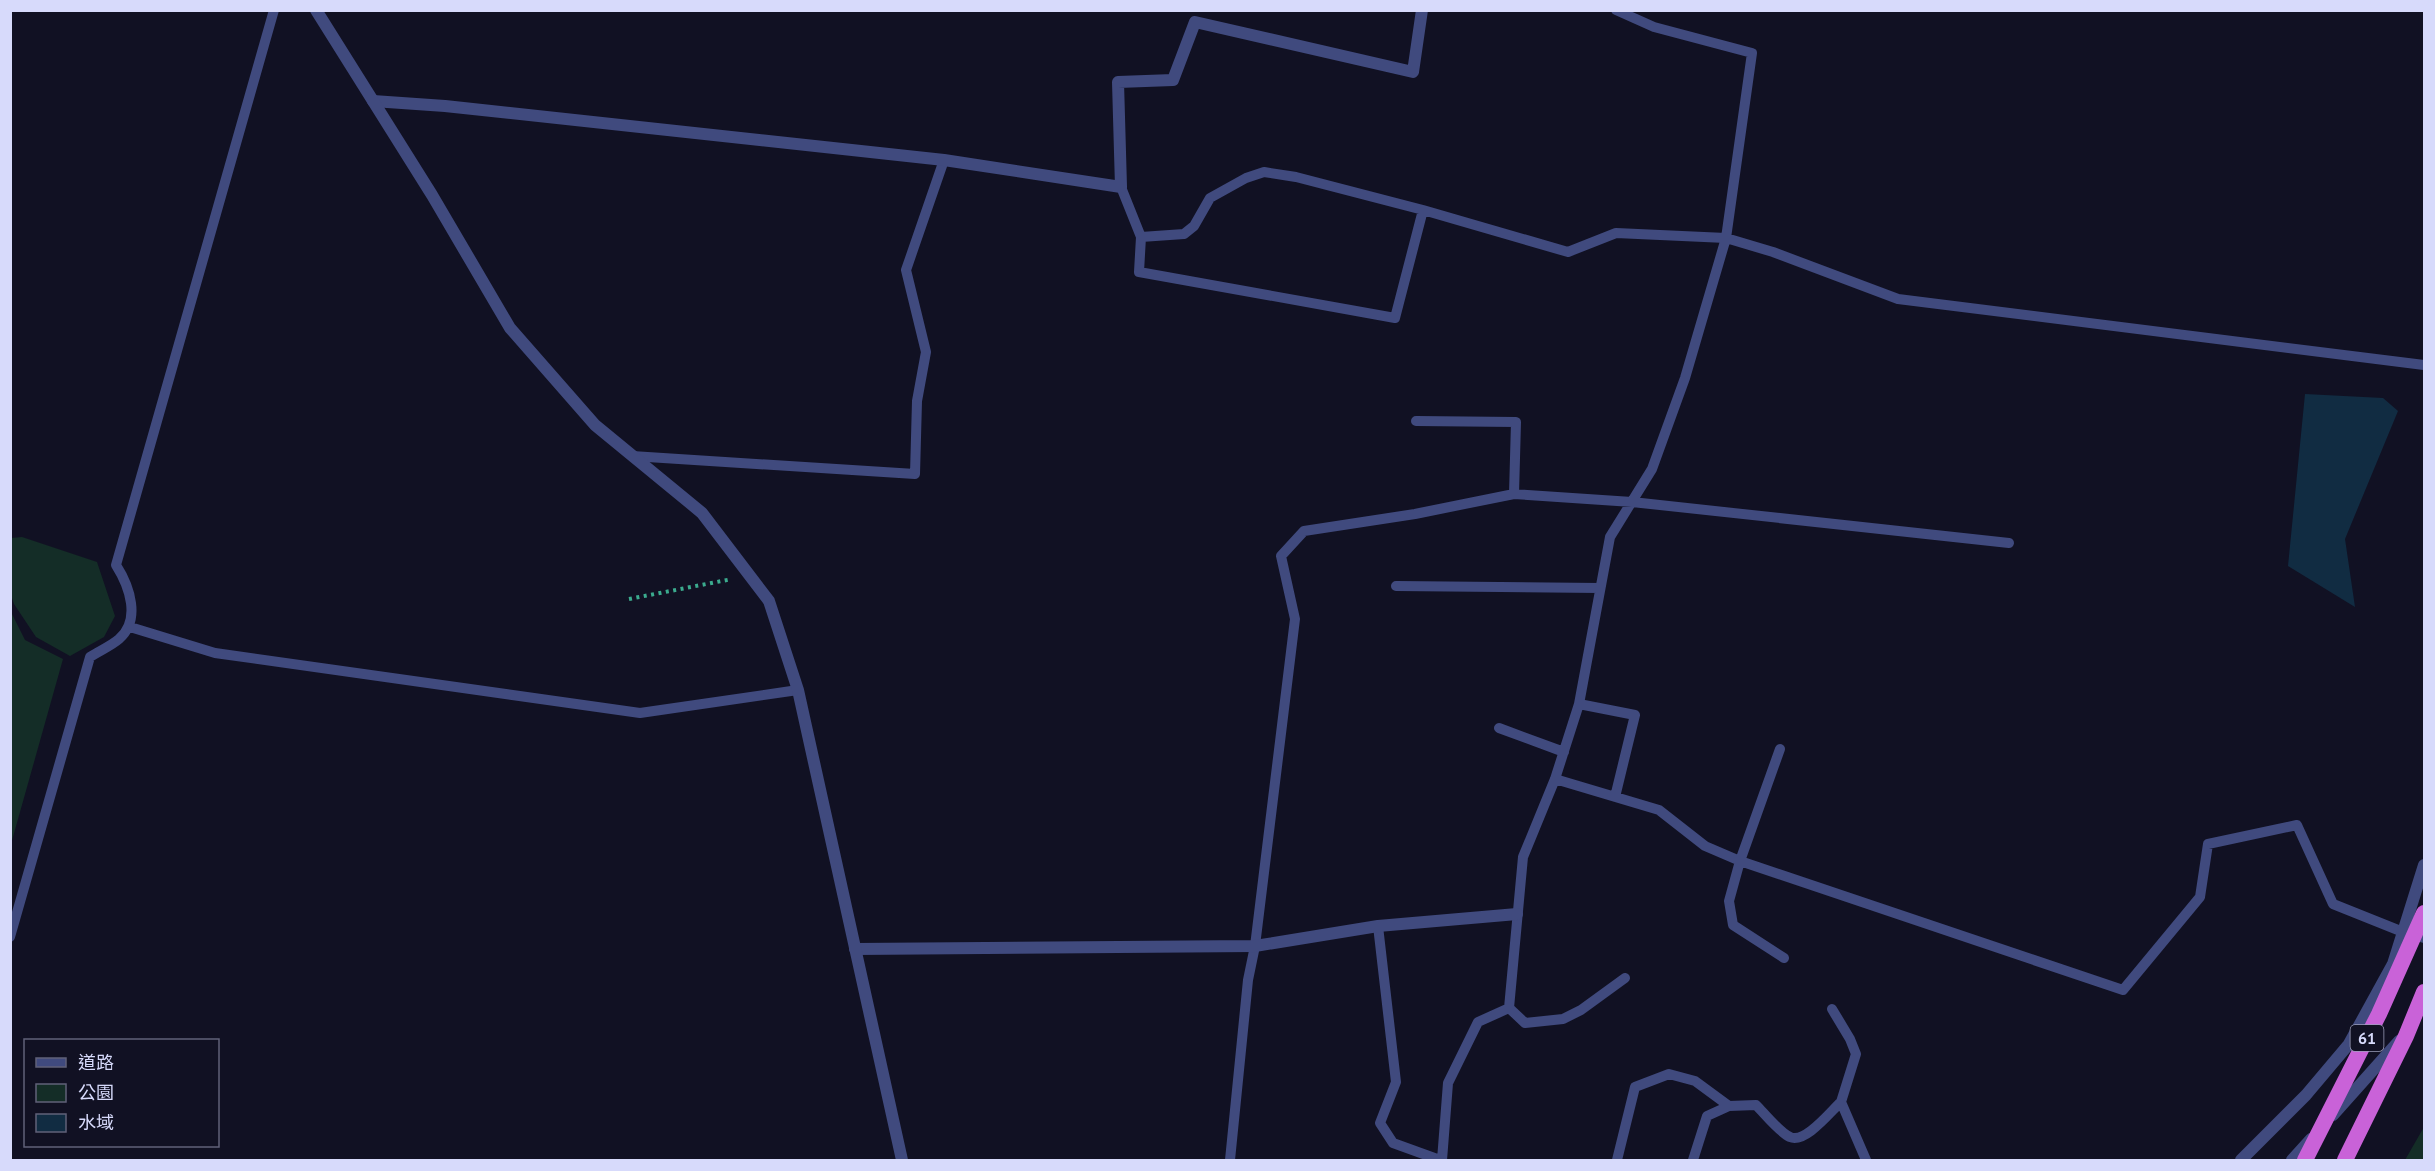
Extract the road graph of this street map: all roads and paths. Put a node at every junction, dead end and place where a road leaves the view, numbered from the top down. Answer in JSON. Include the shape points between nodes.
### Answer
{"nodes":[{"id":1,"x":274,"y":10,"type":"edge"},
{"id":2,"x":316,"y":10,"type":"edge"},
{"id":3,"x":1422,"y":10,"type":"edge"},
{"id":4,"x":1616,"y":10,"type":"edge"},
{"id":5,"x":373,"y":101,"type":"junction"},
{"id":6,"x":944,"y":160,"type":"junction"},
{"id":7,"x":1121,"y":187,"type":"junction"},
{"id":8,"x":1423,"y":210,"type":"junction"},
{"id":9,"x":1141,"y":237,"type":"junction"},
{"id":10,"x":1726,"y":238,"type":"junction"},
{"id":11,"x":2424,"y":365,"type":"edge"},
{"id":12,"x":1416,"y":421,"type":"dead end"},
{"id":13,"x":632,"y":456,"type":"junction"},
{"id":14,"x":1514,"y":494,"type":"junction"},
{"id":15,"x":1632,"y":502,"type":"junction"},
{"id":16,"x":2009,"y":543,"type":"dead end"},
{"id":17,"x":750,"y":576,"type":"junction"},
{"id":18,"x":1396,"y":586,"type":"dead end"},
{"id":19,"x":1600,"y":588,"type":"junction"},
{"id":20,"x":629,"y":599,"type":"dead end"},
{"id":21,"x":130,"y":627,"type":"junction"},
{"id":22,"x":798,"y":690,"type":"junction"},
{"id":23,"x":1579,"y":704,"type":"junction"},
{"id":24,"x":1499,"y":728,"type":"dead end"},
{"id":25,"x":1780,"y":749,"type":"dead end"},
{"id":26,"x":1564,"y":752,"type":"junction"},
{"id":27,"x":1555,"y":779,"type":"junction"},
{"id":28,"x":1615,"y":797,"type":"junction"},
{"id":29,"x":1740,"y":861,"type":"junction"},
{"id":30,"x":2424,"y":865,"type":"edge"},
{"id":31,"x":2424,"y":913,"type":"edge"},
{"id":32,"x":1517,"y":914,"type":"junction"},
{"id":33,"x":1378,"y":926,"type":"junction"},
{"id":34,"x":2403,"y":932,"type":"junction"},
{"id":35,"x":10,"y":937,"type":"edge"},
{"id":36,"x":2424,"y":938,"type":"edge"},
{"id":37,"x":1255,"y":946,"type":"junction"},
{"id":38,"x":855,"y":950,"type":"junction"},
{"id":39,"x":1784,"y":958,"type":"dead end"},
{"id":40,"x":1625,"y":978,"type":"dead end"},
{"id":41,"x":2424,"y":992,"type":"edge"},
{"id":42,"x":1509,"y":1008,"type":"junction"},
{"id":43,"x":1832,"y":1009,"type":"dead end"},
{"id":44,"x":2424,"y":1013,"type":"edge"},
{"id":45,"x":1841,"y":1101,"type":"junction"},
{"id":46,"x":1729,"y":1106,"type":"junction"},
{"id":47,"x":902,"y":1161,"type":"edge"},
{"id":48,"x":1230,"y":1161,"type":"edge"},
{"id":49,"x":1441,"y":1161,"type":"edge"},
{"id":50,"x":1617,"y":1161,"type":"edge"},
{"id":51,"x":1693,"y":1161,"type":"edge"},
{"id":52,"x":1866,"y":1161,"type":"edge"},
{"id":53,"x":2241,"y":1161,"type":"edge"},
{"id":54,"x":2292,"y":1161,"type":"edge"},
{"id":55,"x":2305,"y":1161,"type":"edge"},
{"id":56,"x":2345,"y":1161,"type":"edge"}],
"edges":[{"from":1,"to":21,"type":"lane","via":[[116,565],[132,608]]},
{"from":2,"to":5,"type":"street"},
{"from":3,"to":7,"type":"street","via":[[1413,72],[1196,22],[1173,80],[1118,82]]},
{"from":4,"to":10,"type":"lane","via":[[1654,27],[1752,53]]},
{"from":5,"to":6,"type":"street"},
{"from":5,"to":13,"type":"street","via":[[510,328],[595,425]]},
{"from":6,"to":7,"type":"street"},
{"from":6,"to":13,"type":"lane","via":[[906,270],[926,352],[917,401],[915,474]]},
{"from":7,"to":9,"type":"lane"},
{"from":8,"to":9,"type":"lane","via":[[1264,172],[1210,198],[1194,226],[1184,234]]},
{"from":8,"to":9,"type":"lane","via":[[1395,318],[1139,272]]},
{"from":8,"to":10,"type":"lane","via":[[1568,252],[1616,232]]},
{"from":10,"to":11,"type":"lane","via":[[1898,299]]},
{"from":10,"to":15,"type":"lane","via":[[1685,378],[1652,469]]},
{"from":12,"to":14,"type":"lane","via":[[1516,422]]},
{"from":13,"to":17,"type":"street","via":[[702,513]]},
{"from":14,"to":15,"type":"lane"},
{"from":14,"to":37,"type":"lane","via":[[1304,531],[1281,556],[1294,619]]},
{"from":15,"to":16,"type":"lane"},
{"from":15,"to":19,"type":"lane","via":[[1610,537]]},
{"from":17,"to":20,"type":"path"},
{"from":17,"to":22,"type":"street","via":[[769,601]]},
{"from":18,"to":19,"type":"lane"},
{"from":19,"to":23,"type":"lane"},
{"from":21,"to":22,"type":"lane","via":[[215,653],[640,713]]},
{"from":21,"to":35,"type":"lane","via":[[118,640],[90,657]]},
{"from":22,"to":38,"type":"street"},
{"from":23,"to":26,"type":"lane"},
{"from":23,"to":28,"type":"lane","via":[[1635,715]]},
{"from":24,"to":26,"type":"lane"},
{"from":25,"to":29,"type":"lane"},
{"from":26,"to":27,"type":"lane"},
{"from":27,"to":28,"type":"lane"},
{"from":27,"to":32,"type":"lane","via":[[1523,857]]},
{"from":28,"to":29,"type":"lane","via":[[1659,810],[1705,846]]},
{"from":29,"to":34,"type":"lane","via":[[2123,990],[2200,897],[2208,844],[2296,825],[2333,904]]},
{"from":29,"to":39,"type":"lane","via":[[1729,901],[1733,925]]},
{"from":30,"to":34,"type":"street"},
{"from":31,"to":55,"type":"highway","number":"61","bridge":true,"via":[[2379,1014]]},
{"from":32,"to":33,"type":"street"},
{"from":32,"to":42,"type":"lane"},
{"from":33,"to":37,"type":"street"},
{"from":33,"to":49,"type":"lane","via":[[1396,1082],[1380,1123],[1393,1143]]},
{"from":34,"to":36,"type":"lane"},
{"from":34,"to":53,"type":"street","via":[[2393,964],[2349,1044]]},
{"from":37,"to":38,"type":"street"},
{"from":37,"to":48,"type":"lane","via":[[1248,980]]},
{"from":38,"to":47,"type":"street"},
{"from":40,"to":42,"type":"lane","via":[[1563,1019],[1525,1023]]},
{"from":41,"to":56,"type":"highway","number":"61","bridge":true},
{"from":42,"to":49,"type":"lane","via":[[1478,1022],[1448,1083]]},
{"from":43,"to":45,"type":"lane","via":[[1856,1054]]},
{"from":44,"to":54,"type":"street"},
{"from":45,"to":46,"type":"lane","via":[[1798,1139],[1789,1137],[1756,1105]]},
{"from":45,"to":52,"type":"lane"},
{"from":46,"to":50,"type":"lane","via":[[1695,1081],[1669,1074],[1635,1088]]},
{"from":46,"to":51,"type":"lane","via":[[1707,1116]]}]}
